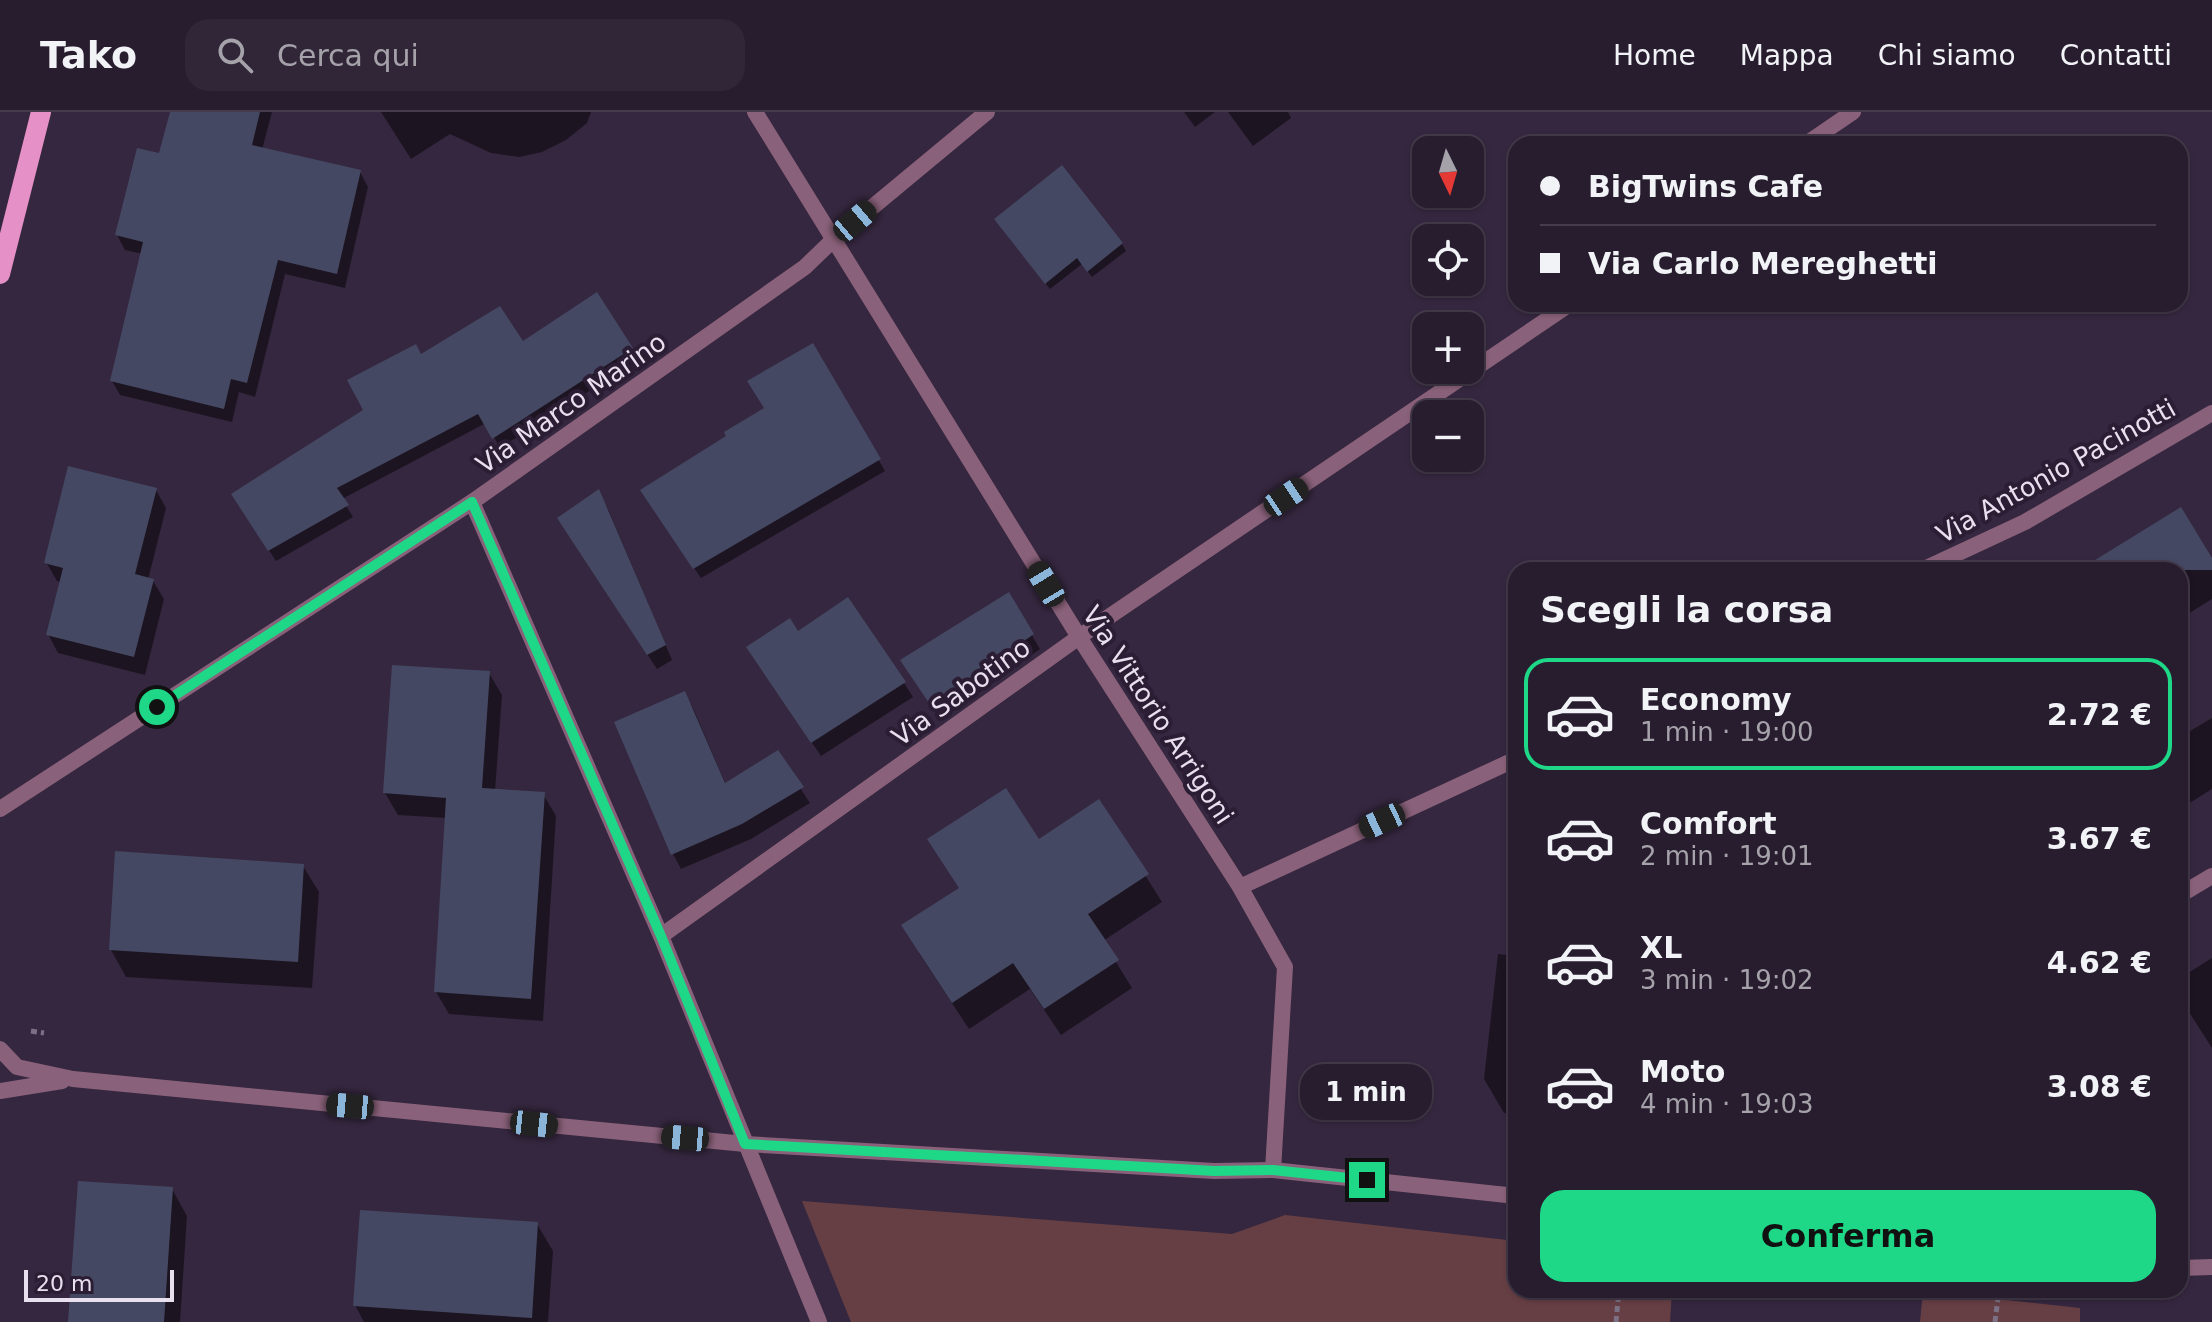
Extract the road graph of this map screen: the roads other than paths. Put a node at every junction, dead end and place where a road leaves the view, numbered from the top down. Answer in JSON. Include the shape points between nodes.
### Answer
{"nodes":[{"id":1,"x":41,"y":112,"type":"edge"},
{"id":2,"x":755,"y":112,"type":"edge"},
{"id":3,"x":987,"y":112,"type":"edge"},
{"id":4,"x":1853,"y":112,"type":"edge"},
{"id":5,"x":1818,"y":136,"type":"edge"},
{"id":6,"x":834,"y":239,"type":"junction"},
{"id":7,"x":0,"y":274,"type":"edge"},
{"id":8,"x":1558,"y":312,"type":"edge"},
{"id":9,"x":2212,"y":413,"type":"edge"},
{"id":10,"x":472,"y":502,"type":"junction"},
{"id":11,"x":1939,"y":562,"type":"edge"},
{"id":12,"x":1079,"y":637,"type":"junction"},
{"id":13,"x":1508,"y":763,"type":"edge"},
{"id":14,"x":0,"y":809,"type":"edge"},
{"id":15,"x":2212,"y":876,"type":"edge"},
{"id":16,"x":1240,"y":887,"type":"junction"},
{"id":17,"x":2188,"y":890,"type":"edge"},
{"id":18,"x":661,"y":936,"type":"junction"},
{"id":19,"x":0,"y":1049,"type":"edge"},
{"id":20,"x":73,"y":1079,"type":"junction"},
{"id":21,"x":0,"y":1091,"type":"edge"},
{"id":22,"x":745,"y":1144,"type":"junction"},
{"id":23,"x":1273,"y":1170,"type":"junction"},
{"id":24,"x":1508,"y":1195,"type":"edge"},
{"id":25,"x":2212,"y":1267,"type":"edge"},
{"id":26,"x":2188,"y":1268,"type":"edge"},
{"id":27,"x":819,"y":1322,"type":"edge"}],
"edges":[{"from":1,"to":7,"type":"main road"},
{"from":2,"to":6,"type":"street","name":"Via Vittorio Arrigoni"},
{"from":3,"to":6,"type":"street","name":"Via Marco Marino"},
{"from":4,"to":5,"type":"street"},
{"from":6,"to":10,"type":"street","name":"Via Marco Marino","via":[[805,267]]},
{"from":6,"to":12,"type":"street","name":"Via Vittorio Arrigoni"},
{"from":8,"to":12,"type":"street","name":"Via Sabotino"},
{"from":9,"to":11,"type":"street","name":"Via Antonio Pacinotti","via":[[2025,522]]},
{"from":10,"to":14,"type":"street","name":"Via Marco Marino"},
{"from":10,"to":18,"type":"street"},
{"from":12,"to":16,"type":"street","name":"Via Vittorio Arrigoni"},
{"from":12,"to":18,"type":"street","name":"Via Sabotino"},
{"from":13,"to":16,"type":"street"},
{"from":15,"to":17,"type":"street"},
{"from":16,"to":23,"type":"street","name":"Via Vittorio Arrigoni","via":[[1285,967]]},
{"from":18,"to":22,"type":"street"},
{"from":19,"to":20,"type":"street","via":[[17,1067]]},
{"from":20,"to":21,"type":"street"},
{"from":20,"to":22,"type":"street"},
{"from":22,"to":23,"type":"street"},
{"from":22,"to":27,"type":"street"},
{"from":23,"to":24,"type":"street"},
{"from":25,"to":26,"type":"street"}]}
